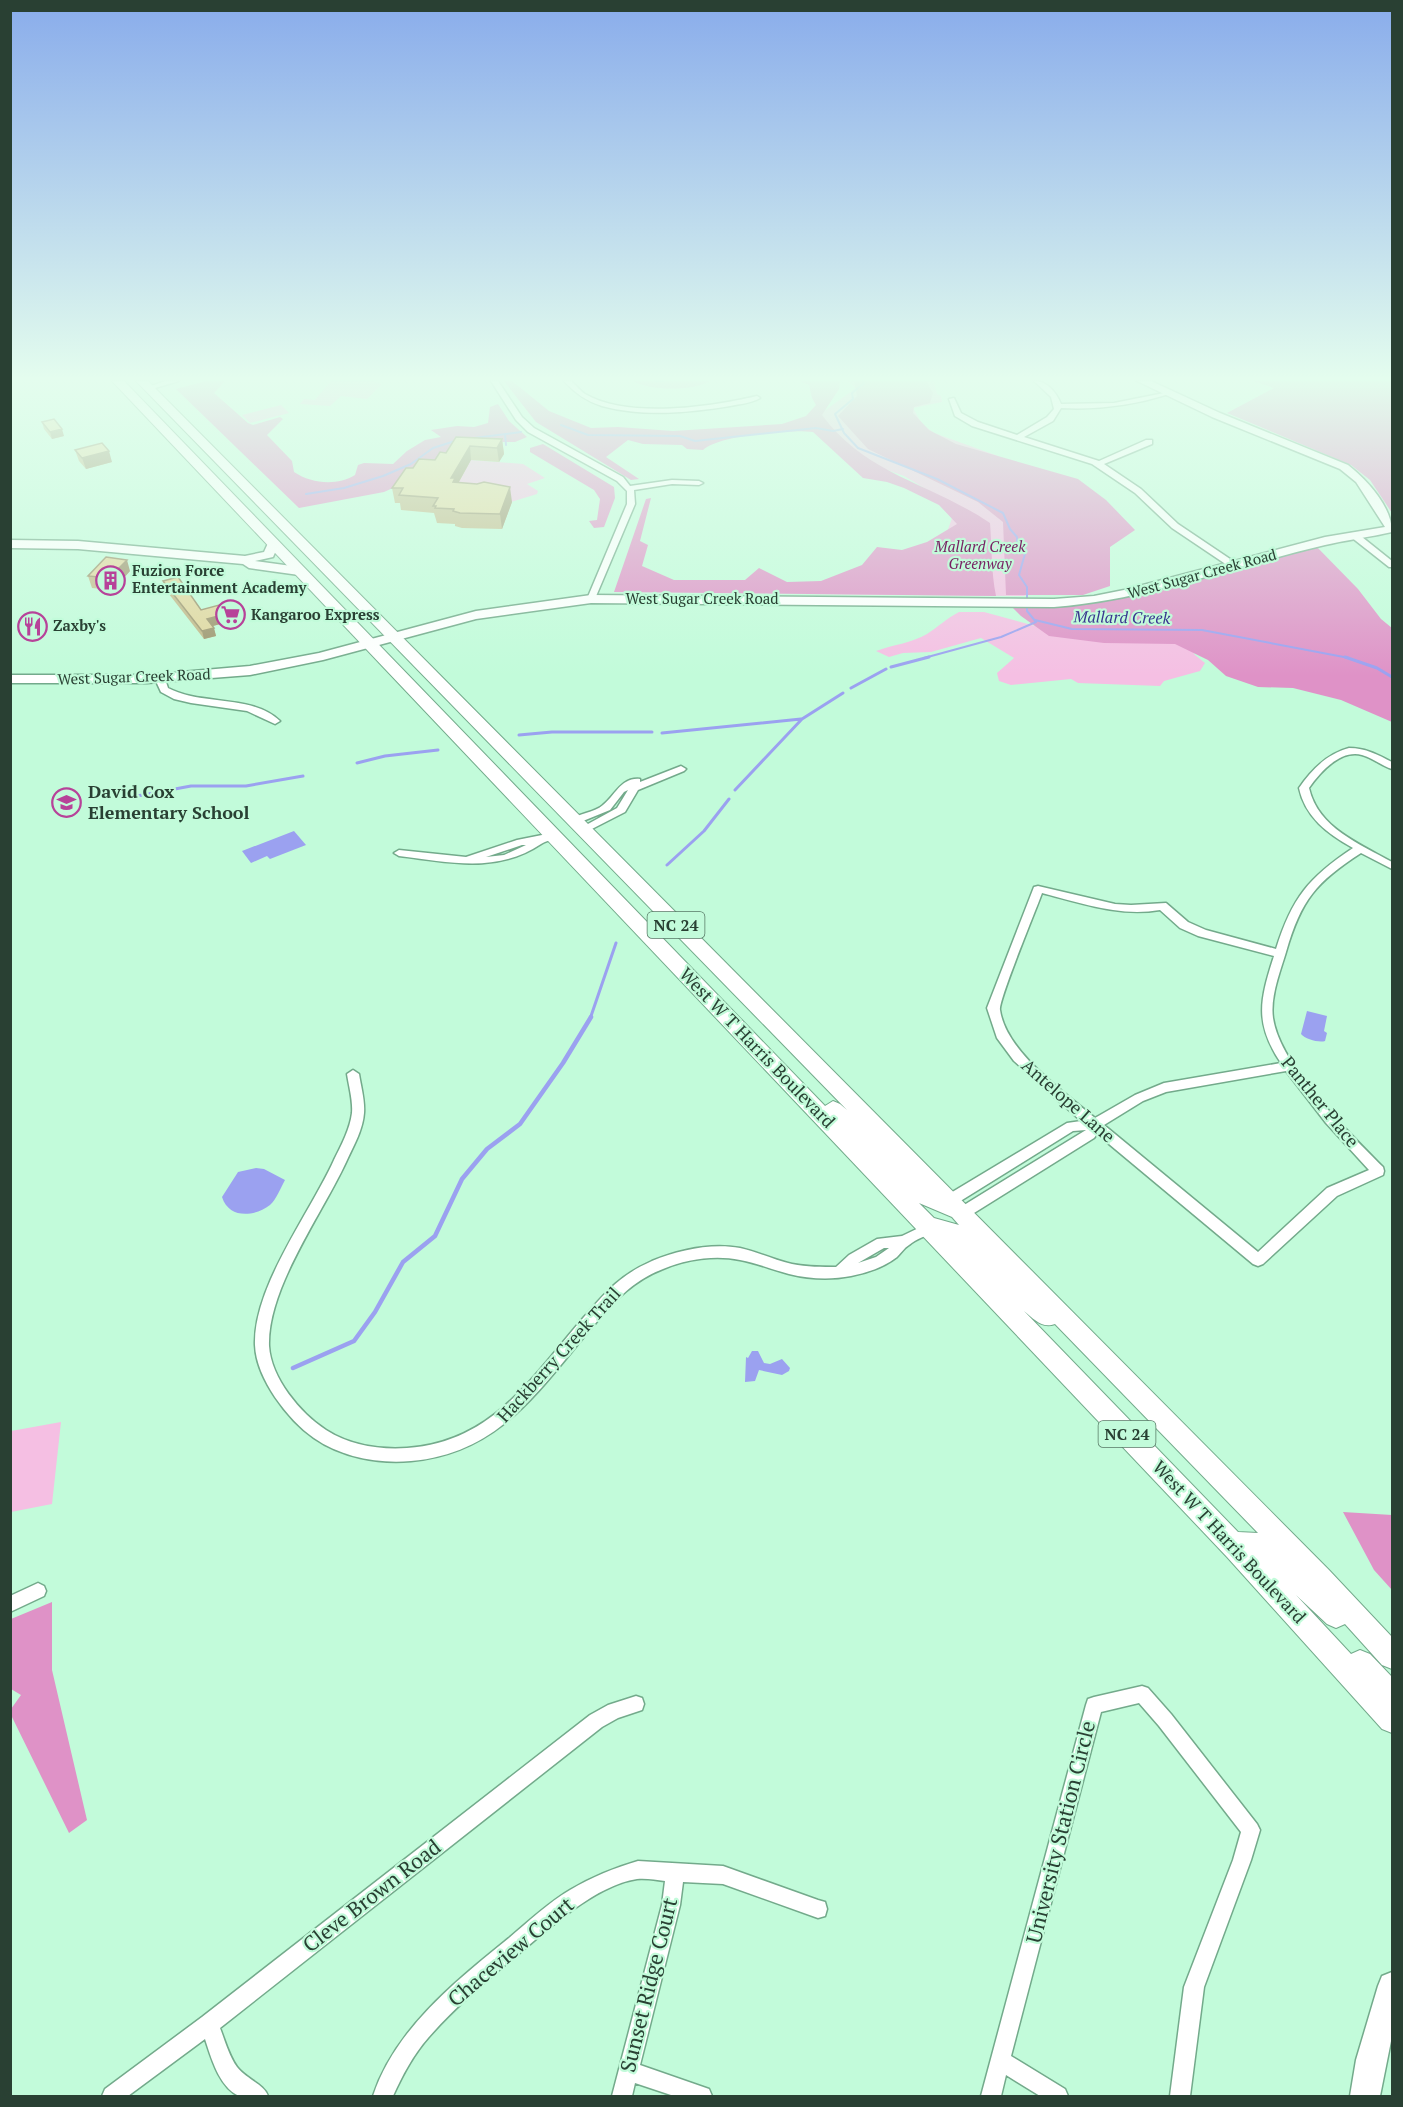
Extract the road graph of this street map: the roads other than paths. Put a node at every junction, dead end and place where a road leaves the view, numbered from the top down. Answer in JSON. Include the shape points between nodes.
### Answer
{"nodes":[{"id":1,"x":211,"y":479,"type":"edge"},
{"id":2,"x":238,"y":479,"type":"edge"},
{"id":3,"x":618,"y":479,"type":"edge"},
{"id":4,"x":1120,"y":479,"type":"edge"},
{"id":5,"x":1358,"y":479,"type":"edge"},
{"id":6,"x":699,"y":485,"type":"dead end"},
{"id":7,"x":630,"y":490,"type":"junction"},
{"id":8,"x":1392,"y":529,"type":"edge"},
{"id":9,"x":1354,"y":535,"type":"junction"},
{"id":10,"x":10,"y":544,"type":"edge"},
{"id":11,"x":273,"y":544,"type":"junction"},
{"id":12,"x":230,"y":560,"type":"junction"},
{"id":13,"x":1233,"y":565,"type":"junction"},
{"id":14,"x":1392,"y":565,"type":"edge"},
{"id":15,"x":299,"y":571,"type":"junction"},
{"id":16,"x":591,"y":599,"type":"junction"},
{"id":17,"x":393,"y":636,"type":"junction"},
{"id":18,"x":369,"y":643,"type":"junction"},
{"id":19,"x":10,"y":679,"type":"edge"},
{"id":20,"x":160,"y":679,"type":"junction"},
{"id":21,"x":275,"y":721,"type":"dead end"},
{"id":22,"x":1392,"y":766,"type":"edge"},
{"id":23,"x":678,"y":767,"type":"dead end"},
{"id":24,"x":578,"y":825,"type":"junction"},
{"id":25,"x":546,"y":838,"type":"junction"},
{"id":26,"x":1361,"y":848,"type":"junction"},
{"id":27,"x":399,"y":853,"type":"dead end"},
{"id":28,"x":1392,"y":866,"type":"edge"},
{"id":29,"x":1280,"y":954,"type":"junction"},
{"id":30,"x":726,"y":1017,"type":"junction"},
{"id":31,"x":1289,"y":1066,"type":"junction"},
{"id":32,"x":353,"y":1074,"type":"dead end"},
{"id":33,"x":1094,"y":1125,"type":"junction"},
{"id":34,"x":955,"y":1208,"type":"junction"},
{"id":35,"x":929,"y":1228,"type":"junction"},
{"id":36,"x":1258,"y":1260,"type":"joint"},
{"id":37,"x":1092,"y":1347,"type":"junction"},
{"id":38,"x":1236,"y":1548,"type":"junction"},
{"id":39,"x":38,"y":1591,"type":"dead end"},
{"id":40,"x":10,"y":1604,"type":"edge"},
{"id":41,"x":1323,"y":1641,"type":"junction"},
{"id":42,"x":1392,"y":1656,"type":"edge"},
{"id":43,"x":1392,"y":1668,"type":"edge"},
{"id":44,"x":1392,"y":1696,"type":"edge"},
{"id":45,"x":636,"y":1704,"type":"dead end"},
{"id":46,"x":1392,"y":1719,"type":"edge"},
{"id":47,"x":675,"y":1873,"type":"junction"},
{"id":48,"x":818,"y":1909,"type":"dead end"},
{"id":49,"x":1392,"y":1986,"type":"edge"},
{"id":50,"x":209,"y":2024,"type":"junction"},
{"id":51,"x":1002,"y":2061,"type":"junction"},
{"id":52,"x":628,"y":2071,"type":"junction"},
{"id":53,"x":995,"y":2095,"type":"edge"},
{"id":54,"x":112,"y":2097,"type":"edge"},
{"id":55,"x":258,"y":2097,"type":"edge"},
{"id":56,"x":383,"y":2097,"type":"edge"},
{"id":57,"x":622,"y":2097,"type":"edge"},
{"id":58,"x":702,"y":2097,"type":"edge"},
{"id":59,"x":1058,"y":2097,"type":"edge"},
{"id":60,"x":1180,"y":2097,"type":"edge"},
{"id":61,"x":1365,"y":2097,"type":"edge"}],
"edges":[{"from":1,"to":11,"type":"main road","name":"West W T Harris Boulevard","number":"NC 24"},
{"from":2,"to":17,"type":"main road","name":"West W T Harris Boulevard","number":"NC 24"},
{"from":3,"to":7,"type":"street"},
{"from":4,"to":13,"type":"street","via":[[1148,499],[1175,526]]},
{"from":5,"to":8,"type":"main road"},
{"from":6,"to":7,"type":"street"},
{"from":7,"to":16,"type":"street","via":[[631,504]]},
{"from":8,"to":9,"type":"main road","name":"West Sugar Creek Road"},
{"from":9,"to":13,"type":"main road","name":"West Sugar Creek Road"},
{"from":9,"to":14,"type":"street"},
{"from":10,"to":12,"type":"main road","via":[[78,545]]},
{"from":11,"to":12,"type":"main road","via":[[269,554],[260,558]]},
{"from":11,"to":15,"type":"main road","name":"West W T Harris Boulevard","number":"NC 24"},
{"from":12,"to":15,"type":"main road"},
{"from":13,"to":16,"type":"main road","name":"West Sugar Creek Road","via":[[1115,596],[1054,603]]},
{"from":15,"to":18,"type":"main road","name":"West W T Harris Boulevard","number":"NC 24"},
{"from":16,"to":17,"type":"main road","name":"West Sugar Creek Road","via":[[504,610]]},
{"from":17,"to":18,"type":"main road","name":"West Sugar Creek Road"},
{"from":17,"to":24,"type":"main road","name":"West W T Harris Boulevard","number":"NC 24"},
{"from":18,"to":20,"type":"main road","name":"West Sugar Creek Road","via":[[275,666]]},
{"from":18,"to":25,"type":"main road","name":"West W T Harris Boulevard","number":"NC 24"},
{"from":19,"to":20,"type":"main road","name":"West Sugar Creek Road"},
{"from":20,"to":21,"type":"street","via":[[164,690],[184,700],[237,706],[266,714]]},
{"from":22,"to":26,"type":"street","via":[[1367,754],[1349,751],[1323,767],[1304,788],[1308,806],[1316,816]]},
{"from":23,"to":24,"type":"street","via":[[634,788],[621,810]]},
{"from":24,"to":34,"type":"main road","name":"West W T Harris Boulevard","number":"NC 24"},
{"from":25,"to":27,"type":"street","via":[[467,860]]},
{"from":25,"to":30,"type":"main road","name":"West W T Harris Boulevard","number":"NC 24"},
{"from":26,"to":28,"type":"street"},
{"from":26,"to":29,"type":"street","name":"Panther Place","via":[[1312,882],[1292,916]]},
{"from":29,"to":31,"type":"street","name":"Panther Place","via":[[1267,1018],[1277,1049]]},
{"from":29,"to":33,"type":"street","name":"Antelope Lane","via":[[1202,933],[1184,925],[1162,906],[1117,908],[1038,890],[993,1008],[1003,1038],[1018,1058]]},
{"from":30,"to":34,"type":"main road","via":[[774,1053],[921,1194]]},
{"from":30,"to":35,"type":"main road","name":"West W T Harris Boulevard","number":"NC 24"},
{"from":31,"to":33,"type":"street","via":[[1164,1088]]},
{"from":31,"to":36,"type":"street","name":"Panther Place","via":[[1338,1129],[1378,1171],[1332,1192]]},
{"from":32,"to":35,"type":"street","name":"Hackberry Creek Trail","via":[[358,1103],[352,1132],[338,1168],[275,1287],[262,1329],[262,1347],[266,1364],[291,1408],[305,1423],[353,1450],[389,1456],[424,1454],[482,1433],[514,1408],[618,1288],[657,1264],[692,1255],[734,1253],[793,1269],[841,1271],[873,1266],[895,1253],[904,1240]]},
{"from":33,"to":34,"type":"street","via":[[1090,1135]]},
{"from":33,"to":36,"type":"street","name":"Antelope Lane"},
{"from":34,"to":37,"type":"main road","name":"West W T Harris Boulevard","number":"NC 24"},
{"from":35,"to":37,"type":"main road","via":[[936,1226],[956,1233],[1010,1287]]},
{"from":35,"to":38,"type":"main road","name":"West W T Harris Boulevard","number":"NC 24"},
{"from":37,"to":42,"type":"main road","name":"West W T Harris Boulevard","number":"NC 24"},
{"from":38,"to":41,"type":"main road","name":"West W T Harris Boulevard","number":"NC 24"},
{"from":38,"to":43,"type":"main road","via":[[1254,1544],[1275,1557]]},
{"from":39,"to":40,"type":"street"},
{"from":41,"to":44,"type":"main road","via":[[1347,1652]]},
{"from":41,"to":46,"type":"main road","name":"West W T Harris Boulevard","number":"NC 24"},
{"from":45,"to":50,"type":"street","name":"Cleve Brown Road","via":[[596,1721]]},
{"from":47,"to":48,"type":"street","name":"Chaceview Court","via":[[723,1875]]},
{"from":47,"to":52,"type":"street","name":"Sunset Ridge Court","via":[[671,1905]]},
{"from":47,"to":56,"type":"street","name":"Chaceview Court","via":[[638,1870],[612,1878],[553,1913],[476,1977],[420,2032],[398,2062]]},
{"from":49,"to":61,"type":"main road"},
{"from":50,"to":54,"type":"street","name":"Cleve Brown Road"},
{"from":50,"to":55,"type":"street","via":[[231,2078]]},
{"from":51,"to":53,"type":"street","name":"University Station Circle"},
{"from":51,"to":59,"type":"street"},
{"from":51,"to":60,"type":"street","name":"University Station Circle","via":[[1094,1705],[1142,1694],[1251,1830],[1194,1987]]},
{"from":52,"to":57,"type":"street","name":"Sunset Ridge Court"},
{"from":52,"to":58,"type":"street"}]}
